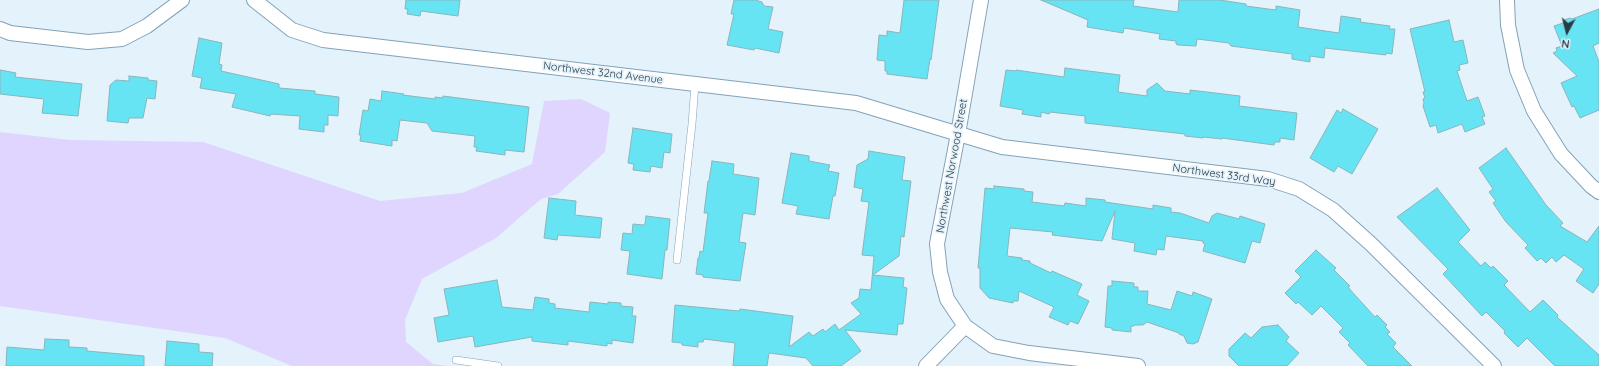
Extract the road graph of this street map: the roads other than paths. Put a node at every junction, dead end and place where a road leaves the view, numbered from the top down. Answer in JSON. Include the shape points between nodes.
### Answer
{"nodes":[{"id":1,"x":182,"y":0,"type":"edge"},
{"id":2,"x":254,"y":0,"type":"edge"},
{"id":3,"x":981,"y":0,"type":"edge"},
{"id":4,"x":1506,"y":0,"type":"edge"},
{"id":5,"x":5,"y":31,"type":"edge"},
{"id":6,"x":695,"y":84,"type":"junction"},
{"id":7,"x":958,"y":134,"type":"junction"},
{"id":8,"x":1599,"y":192,"type":"edge"},
{"id":9,"x":677,"y":260,"type":"dead end"},
{"id":10,"x":965,"y":326,"type":"junction"},
{"id":11,"x":456,"y":360,"type":"dead end"},
{"id":12,"x":498,"y":366,"type":"edge"},
{"id":13,"x":926,"y":366,"type":"edge"},
{"id":14,"x":1138,"y":366,"type":"edge"},
{"id":15,"x":1494,"y":366,"type":"edge"}],
"edges":[{"from":1,"to":5,"type":"street","via":[[147,26],[122,39],[88,42]]},
{"from":2,"to":6,"type":"street","name":"Northwest 32nd Avenue","via":[[292,30],[323,40]]},
{"from":3,"to":7,"type":"street","name":"Northwest Norwood Street"},
{"from":4,"to":8,"type":"street","via":[[1517,70],[1534,111],[1561,154]]},
{"from":6,"to":7,"type":"street","name":"Northwest 32nd Avenue","via":[[856,103]]},
{"from":6,"to":9,"type":"lane"},
{"from":7,"to":10,"type":"street","name":"Northwest Norwood Street","via":[[937,244],[940,272],[947,299]]},
{"from":7,"to":15,"type":"street","name":"Northwest 33rd Way","via":[[1002,147],[1268,179],[1298,189],[1333,210],[1371,244]]},
{"from":10,"to":13,"type":"street"},
{"from":10,"to":14,"type":"street","via":[[993,346],[1029,353]]},
{"from":11,"to":12,"type":"lane"}]}
